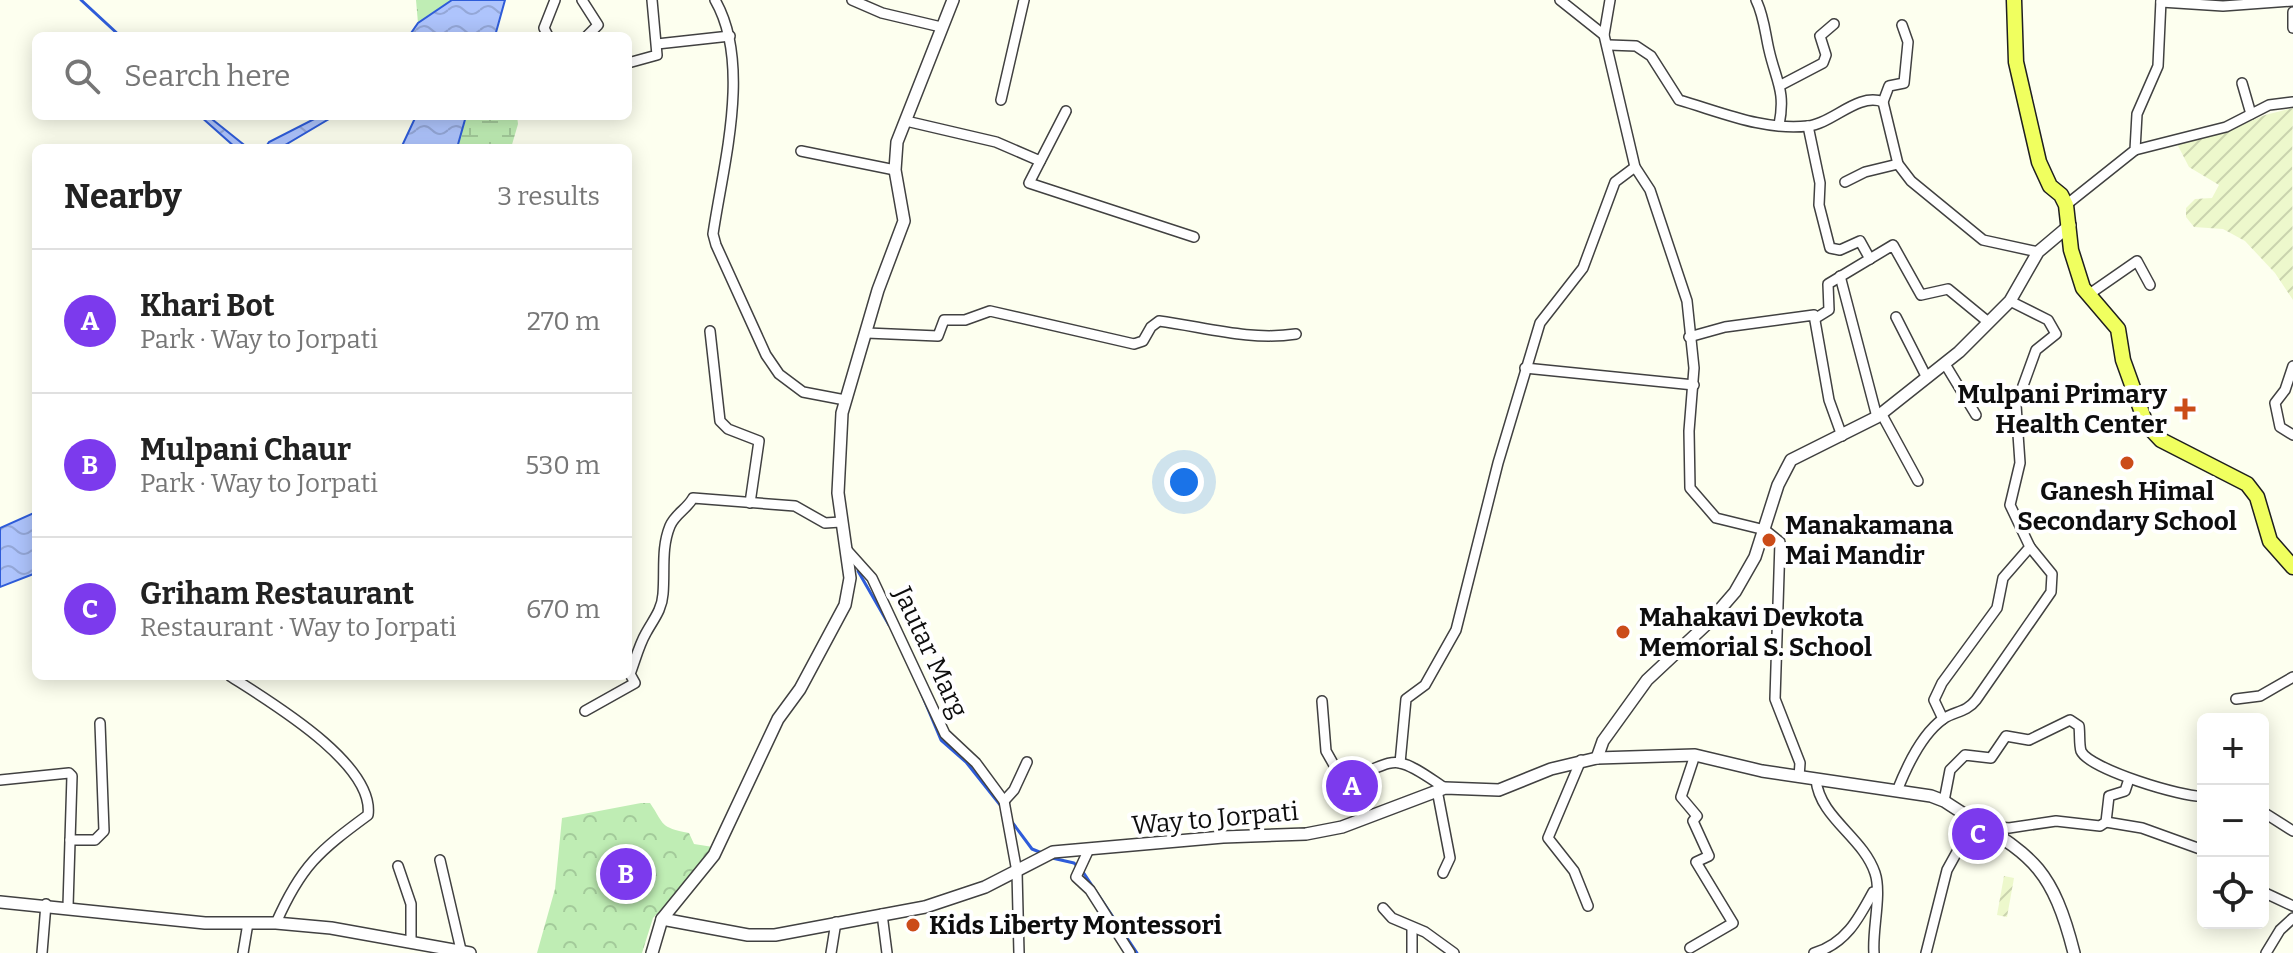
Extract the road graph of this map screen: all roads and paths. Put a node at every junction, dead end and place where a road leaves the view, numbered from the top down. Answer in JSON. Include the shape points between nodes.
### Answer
{"nodes":[{"id":1,"x":555,"y":0,"type":"edge"},
{"id":2,"x":582,"y":0,"type":"edge"},
{"id":3,"x":652,"y":0,"type":"edge"},
{"id":4,"x":715,"y":0,"type":"edge"},
{"id":5,"x":852,"y":0,"type":"edge"},
{"id":6,"x":953,"y":0,"type":"edge"},
{"id":7,"x":1024,"y":0,"type":"edge"},
{"id":8,"x":1560,"y":0,"type":"edge"},
{"id":9,"x":1610,"y":0,"type":"edge"},
{"id":10,"x":1756,"y":0,"type":"edge"},
{"id":11,"x":2014,"y":0,"type":"edge"},
{"id":12,"x":2161,"y":1,"type":"edge"},
{"id":13,"x":2250,"y":1,"type":"edge"},
{"id":14,"x":2289,"y":4,"type":"edge"},
{"id":15,"x":1834,"y":24,"type":"dead end"},
{"id":16,"x":1902,"y":25,"type":"dead end"},
{"id":17,"x":941,"y":27,"type":"junction"},
{"id":18,"x":2293,"y":28,"type":"edge"},
{"id":19,"x":546,"y":32,"type":"edge"},
{"id":20,"x":591,"y":32,"type":"edge"},
{"id":21,"x":730,"y":36,"type":"junction"},
{"id":22,"x":1607,"y":40,"type":"junction"},
{"id":23,"x":657,"y":44,"type":"junction"},
{"id":24,"x":632,"y":62,"type":"edge"},
{"id":25,"x":2242,"y":83,"type":"dead end"},
{"id":26,"x":1781,"y":85,"type":"junction"},
{"id":27,"x":1001,"y":100,"type":"dead end"},
{"id":28,"x":1883,"y":102,"type":"junction"},
{"id":29,"x":2293,"y":102,"type":"edge"},
{"id":30,"x":1066,"y":111,"type":"dead end"},
{"id":31,"x":2251,"y":114,"type":"junction"},
{"id":32,"x":906,"y":121,"type":"junction"},
{"id":33,"x":1779,"y":125,"type":"junction"},
{"id":34,"x":1808,"y":126,"type":"junction"},
{"id":35,"x":2135,"y":150,"type":"junction"},
{"id":36,"x":801,"y":151,"type":"dead end"},
{"id":37,"x":1040,"y":161,"type":"junction"},
{"id":38,"x":1898,"y":164,"type":"junction"},
{"id":39,"x":1635,"y":167,"type":"junction"},
{"id":40,"x":895,"y":170,"type":"junction"},
{"id":41,"x":1845,"y":182,"type":"dead end"},
{"id":42,"x":2066,"y":205,"type":"junction"},
{"id":43,"x":2070,"y":225,"type":"junction"},
{"id":44,"x":1194,"y":237,"type":"dead end"},
{"id":45,"x":2038,"y":252,"type":"junction"},
{"id":46,"x":1870,"y":259,"type":"junction"},
{"id":47,"x":1840,"y":276,"type":"junction"},
{"id":48,"x":2150,"y":285,"type":"dead end"},
{"id":49,"x":2088,"y":295,"type":"junction"},
{"id":50,"x":2010,"y":301,"type":"junction"},
{"id":51,"x":1896,"y":317,"type":"dead end"},
{"id":52,"x":1816,"y":318,"type":"junction"},
{"id":53,"x":1987,"y":321,"type":"junction"},
{"id":54,"x":710,"y":331,"type":"dead end"},
{"id":55,"x":867,"y":333,"type":"junction"},
{"id":56,"x":1296,"y":334,"type":"dead end"},
{"id":57,"x":1689,"y":337,"type":"junction"},
{"id":58,"x":1945,"y":364,"type":"junction"},
{"id":59,"x":2293,"y":366,"type":"edge"},
{"id":60,"x":1525,"y":368,"type":"junction"},
{"id":61,"x":1927,"y":378,"type":"junction"},
{"id":62,"x":1694,"y":385,"type":"junction"},
{"id":63,"x":845,"y":400,"type":"junction"},
{"id":64,"x":1879,"y":415,"type":"junction"},
{"id":65,"x":1976,"y":415,"type":"dead end"},
{"id":66,"x":2293,"y":435,"type":"edge"},
{"id":67,"x":1842,"y":436,"type":"junction"},
{"id":68,"x":1918,"y":481,"type":"dead end"},
{"id":69,"x":750,"y":503,"type":"junction"},
{"id":70,"x":841,"y":522,"type":"junction"},
{"id":71,"x":1765,"y":530,"type":"junction"},
{"id":72,"x":2030,"y":547,"type":"junction"},
{"id":73,"x":846,"y":549,"type":"junction"},
{"id":74,"x":2293,"y":567,"type":"edge"},
{"id":75,"x":632,"y":669,"type":"edge"},
{"id":76,"x":2293,"y":677,"type":"edge"},
{"id":77,"x":632,"y":678,"type":"edge"},
{"id":78,"x":236,"y":680,"type":"edge"},
{"id":79,"x":2236,"y":699,"type":"dead end"},
{"id":80,"x":1322,"y":701,"type":"dead end"},
{"id":81,"x":585,"y":711,"type":"dead end"},
{"id":82,"x":1943,"y":719,"type":"junction"},
{"id":83,"x":100,"y":723,"type":"dead end"},
{"id":84,"x":1695,"y":755,"type":"junction"},
{"id":85,"x":1597,"y":758,"type":"junction"},
{"id":86,"x":1581,"y":760,"type":"junction"},
{"id":87,"x":1027,"y":762,"type":"dead end"},
{"id":88,"x":1400,"y":763,"type":"junction"},
{"id":89,"x":1799,"y":777,"type":"junction"},
{"id":90,"x":2129,"y":779,"type":"junction"},
{"id":91,"x":0,"y":780,"type":"edge"},
{"id":92,"x":1816,"y":780,"type":"junction"},
{"id":93,"x":1441,"y":789,"type":"junction"},
{"id":94,"x":1897,"y":791,"type":"junction"},
{"id":95,"x":2197,"y":796,"type":"edge"},
{"id":96,"x":1004,"y":801,"type":"junction"},
{"id":97,"x":1944,"y":801,"type":"junction"},
{"id":98,"x":2269,"y":816,"type":"edge"},
{"id":99,"x":2106,"y":822,"type":"junction"},
{"id":100,"x":1977,"y":823,"type":"junction"},
{"id":101,"x":2293,"y":831,"type":"edge"},
{"id":102,"x":70,"y":840,"type":"junction"},
{"id":103,"x":2197,"y":848,"type":"edge"},
{"id":104,"x":1089,"y":849,"type":"junction"},
{"id":105,"x":440,"y":860,"type":"dead end"},
{"id":106,"x":398,"y":866,"type":"dead end"},
{"id":107,"x":1017,"y":872,"type":"junction"},
{"id":108,"x":1443,"y":873,"type":"dead end"},
{"id":109,"x":1875,"y":889,"type":"junction"},
{"id":110,"x":2269,"y":895,"type":"edge"},
{"id":111,"x":0,"y":902,"type":"edge"},
{"id":112,"x":46,"y":904,"type":"junction"},
{"id":113,"x":68,"y":906,"type":"junction"},
{"id":114,"x":1588,"y":906,"type":"dead end"},
{"id":115,"x":2293,"y":906,"type":"edge"},
{"id":116,"x":1383,"y":908,"type":"dead end"},
{"id":117,"x":882,"y":914,"type":"junction"},
{"id":118,"x":2293,"y":918,"type":"edge"},
{"id":119,"x":662,"y":919,"type":"junction"},
{"id":120,"x":836,"y":922,"type":"junction"},
{"id":121,"x":248,"y":923,"type":"junction"},
{"id":122,"x":276,"y":923,"type":"junction"},
{"id":123,"x":1412,"y":928,"type":"junction"},
{"id":124,"x":411,"y":941,"type":"junction"},
{"id":125,"x":1690,"y":948,"type":"dead end"},
{"id":126,"x":466,"y":952,"type":"edge"},
{"id":127,"x":42,"y":953,"type":"edge"},
{"id":128,"x":243,"y":953,"type":"edge"},
{"id":129,"x":652,"y":953,"type":"edge"},
{"id":130,"x":831,"y":953,"type":"edge"},
{"id":131,"x":887,"y":953,"type":"edge"},
{"id":132,"x":1019,"y":953,"type":"edge"},
{"id":133,"x":1130,"y":953,"type":"edge"},
{"id":134,"x":1412,"y":953,"type":"edge"},
{"id":135,"x":1454,"y":953,"type":"edge"},
{"id":136,"x":1814,"y":953,"type":"edge"},
{"id":137,"x":1874,"y":953,"type":"edge"},
{"id":138,"x":1926,"y":953,"type":"edge"},
{"id":139,"x":2074,"y":953,"type":"edge"},
{"id":140,"x":2266,"y":953,"type":"edge"}],
"edges":[{"from":1,"to":19,"type":"street"},
{"from":2,"to":20,"type":"street","via":[[598,25]]},
{"from":3,"to":23,"type":"street"},
{"from":4,"to":21,"type":"street"},
{"from":5,"to":17,"type":"street"},
{"from":6,"to":17,"type":"street"},
{"from":7,"to":27,"type":"street"},
{"from":8,"to":22,"type":"street"},
{"from":9,"to":22,"type":"street"},
{"from":10,"to":26,"type":"street"},
{"from":11,"to":42,"type":"main road","via":[[2020,88],[2044,177]]},
{"from":12,"to":13,"type":"street","via":[[2223,6]]},
{"from":12,"to":35,"type":"street","via":[[2158,66],[2137,114]]},
{"from":13,"to":14,"type":"street"},
{"from":14,"to":18,"type":"street"},
{"from":15,"to":26,"type":"street","via":[[1820,36],[1823,63]]},
{"from":16,"to":28,"type":"street","via":[[1908,42],[1904,83],[1889,86]]},
{"from":17,"to":32,"type":"street"},
{"from":21,"to":23,"type":"street"},
{"from":21,"to":63,"type":"street","via":[[731,102],[713,234],[716,245],[779,374],[803,392]]},
{"from":22,"to":33,"type":"street","via":[[1636,46],[1651,56],[1679,100],[1756,124]]},
{"from":22,"to":39,"type":"street"},
{"from":23,"to":24,"type":"street","via":[[654,58]]},
{"from":25,"to":31,"type":"street"},
{"from":26,"to":33,"type":"street"},
{"from":28,"to":34,"type":"street","via":[[1862,102]]},
{"from":28,"to":38,"type":"street"},
{"from":29,"to":31,"type":"street"},
{"from":30,"to":37,"type":"street"},
{"from":31,"to":35,"type":"street","via":[[2226,127]]},
{"from":32,"to":37,"type":"street","via":[[996,142]]},
{"from":32,"to":40,"type":"street","via":[[897,142]]},
{"from":33,"to":34,"type":"street"},
{"from":34,"to":46,"type":"street","via":[[1830,248],[1840,250],[1860,241]]},
{"from":35,"to":42,"type":"street"},
{"from":36,"to":40,"type":"street"},
{"from":37,"to":44,"type":"street","via":[[1029,183]]},
{"from":38,"to":41,"type":"street"},
{"from":38,"to":45,"type":"street","via":[[1983,240]]},
{"from":39,"to":57,"type":"street","via":[[1650,190],[1687,301]]},
{"from":39,"to":60,"type":"street","via":[[1615,182],[1583,268],[1540,323]]},
{"from":40,"to":55,"type":"street","via":[[904,221]]},
{"from":42,"to":43,"type":"main road"},
{"from":43,"to":45,"type":"street"},
{"from":43,"to":49,"type":"main road","via":[[2074,261]]},
{"from":45,"to":50,"type":"street"},
{"from":46,"to":47,"type":"street"},
{"from":46,"to":53,"type":"street","via":[[1894,245],[1920,294],[1948,289]]},
{"from":47,"to":52,"type":"street","via":[[1828,284],[1829,310]]},
{"from":47,"to":64,"type":"street"},
{"from":48,"to":49,"type":"street","via":[[2137,261]]},
{"from":49,"to":74,"type":"main road","via":[[2115,324],[2150,431],[2247,484],[2257,497],[2270,541]]},
{"from":50,"to":53,"type":"street"},
{"from":50,"to":72,"type":"street","via":[[2048,320],[2056,334],[2036,350],[2016,405],[2020,463],[2010,505]]},
{"from":51,"to":61,"type":"street"},
{"from":52,"to":57,"type":"street","via":[[1802,315]]},
{"from":52,"to":67,"type":"street","via":[[1829,400]]},
{"from":53,"to":58,"type":"street"},
{"from":54,"to":69,"type":"street","via":[[720,421],[759,441]]},
{"from":55,"to":56,"type":"street","via":[[938,336],[944,320],[990,311],[1134,344],[1159,321],[1220,332]]},
{"from":55,"to":63,"type":"street"},
{"from":57,"to":62,"type":"street"},
{"from":58,"to":61,"type":"street"},
{"from":58,"to":65,"type":"street"},
{"from":59,"to":66,"type":"street","via":[[2275,403],[2280,427]]},
{"from":60,"to":62,"type":"street"},
{"from":60,"to":88,"type":"street","via":[[1456,630],[1425,685],[1406,699]]},
{"from":61,"to":64,"type":"street"},
{"from":62,"to":71,"type":"street","via":[[1689,431],[1693,494],[1716,518]]},
{"from":63,"to":70,"type":"street","via":[[837,469]]},
{"from":64,"to":67,"type":"street"},
{"from":64,"to":68,"type":"street"},
{"from":67,"to":71,"type":"street","via":[[1791,460]]},
{"from":69,"to":70,"type":"street","via":[[795,506],[825,523]]},
{"from":69,"to":75,"type":"street","via":[[697,495],[675,517],[664,546],[658,615]]},
{"from":70,"to":73,"type":"street"},
{"from":71,"to":85,"type":"street","via":[[1735,592],[1647,680],[1603,741]]},
{"from":71,"to":89,"type":"street","via":[[1780,542],[1775,699],[1800,763]]},
{"from":72,"to":82,"type":"street","via":[[2003,578],[1997,608],[1942,683],[1934,700]]},
{"from":72,"to":82,"type":"street","via":[[2052,574],[2051,592],[1976,700]]},
{"from":73,"to":96,"type":"street","name":"Jautar Marg","via":[[872,578],[945,734],[976,763]]},
{"from":73,"to":119,"type":"street","via":[[850,578],[845,605],[778,719],[714,855]]},
{"from":76,"to":79,"type":"street","via":[[2260,696]]},
{"from":77,"to":81,"type":"street","via":[[635,683]]},
{"from":78,"to":122,"type":"street","via":[[307,725],[334,751],[355,778],[369,809],[306,864]]},
{"from":80,"to":88,"type":"street","via":[[1326,751],[1339,774]]},
{"from":82,"to":94,"type":"street"},
{"from":83,"to":102,"type":"street","via":[[104,831],[95,840]]},
{"from":84,"to":85,"type":"street","name":"Way to Jorpati"},
{"from":84,"to":89,"type":"street","name":"Way to Jorpati"},
{"from":84,"to":125,"type":"street","via":[[1681,797],[1697,816],[1693,821],[1709,856],[1696,862],[1733,923]]},
{"from":85,"to":86,"type":"street","name":"Way to Jorpati"},
{"from":86,"to":93,"type":"street","name":"Way to Jorpati","via":[[1499,790]]},
{"from":86,"to":114,"type":"street","via":[[1548,838],[1574,871]]},
{"from":87,"to":96,"type":"street"},
{"from":88,"to":93,"type":"street"},
{"from":89,"to":92,"type":"street","name":"Way to Jorpati"},
{"from":90,"to":95,"type":"street","via":[[2151,782],[2177,795]]},
{"from":90,"to":97,"type":"street","via":[[2087,758],[2080,750],[2079,726],[2070,720],[2029,740],[2006,736],[1991,758],[1965,755],[1950,770]]},
{"from":90,"to":99,"type":"street","via":[[2125,791],[2109,796]]},
{"from":91,"to":102,"type":"street","via":[[69,773]]},
{"from":92,"to":94,"type":"street","name":"Way to Jorpati"},
{"from":92,"to":109,"type":"street","via":[[1818,797],[1876,874]]},
{"from":93,"to":104,"type":"street","name":"Way to Jorpati","via":[[1342,827],[1306,834]]},
{"from":93,"to":108,"type":"street","via":[[1450,858]]},
{"from":94,"to":97,"type":"street","name":"Way to Jorpati"},
{"from":96,"to":107,"type":"street","name":"Jautar Marg"},
{"from":97,"to":100,"type":"street","name":"Way to Jorpati"},
{"from":98,"to":101,"type":"street"},
{"from":99,"to":100,"type":"street","via":[[2094,827],[2056,821],[2009,828]]},
{"from":99,"to":103,"type":"street","via":[[2142,828]]},
{"from":100,"to":138,"type":"street","via":[[1947,870]]},
{"from":100,"to":139,"type":"street","name":"Way to Jorpati","via":[[2031,857],[2052,885]]},
{"from":102,"to":113,"type":"street"},
{"from":104,"to":107,"type":"street","name":"Way to Jorpati","via":[[1053,852]]},
{"from":104,"to":133,"type":"street","via":[[1078,880]]},
{"from":105,"to":126,"type":"street"},
{"from":106,"to":124,"type":"street","via":[[411,904]]},
{"from":107,"to":117,"type":"street","name":"Way to Jorpati","via":[[925,907]]},
{"from":107,"to":132,"type":"street","name":"Jautar Marg"},
{"from":109,"to":136,"type":"street","via":[[1838,944]]},
{"from":109,"to":137,"type":"street"},
{"from":110,"to":115,"type":"street"},
{"from":111,"to":112,"type":"street"},
{"from":112,"to":113,"type":"street"},
{"from":112,"to":127,"type":"street"},
{"from":113,"to":121,"type":"street","via":[[205,923]]},
{"from":116,"to":123,"type":"street"},
{"from":117,"to":120,"type":"street","name":"Way to Jorpati"},
{"from":117,"to":131,"type":"street"},
{"from":118,"to":140,"type":"street"},
{"from":119,"to":120,"type":"street","name":"Way to Jorpati","via":[[748,935]]},
{"from":119,"to":129,"type":"street"},
{"from":120,"to":130,"type":"street"},
{"from":121,"to":122,"type":"street"},
{"from":121,"to":128,"type":"street"},
{"from":122,"to":124,"type":"street"},
{"from":123,"to":134,"type":"street"},
{"from":123,"to":135,"type":"street"},
{"from":124,"to":126,"type":"street"}]}
